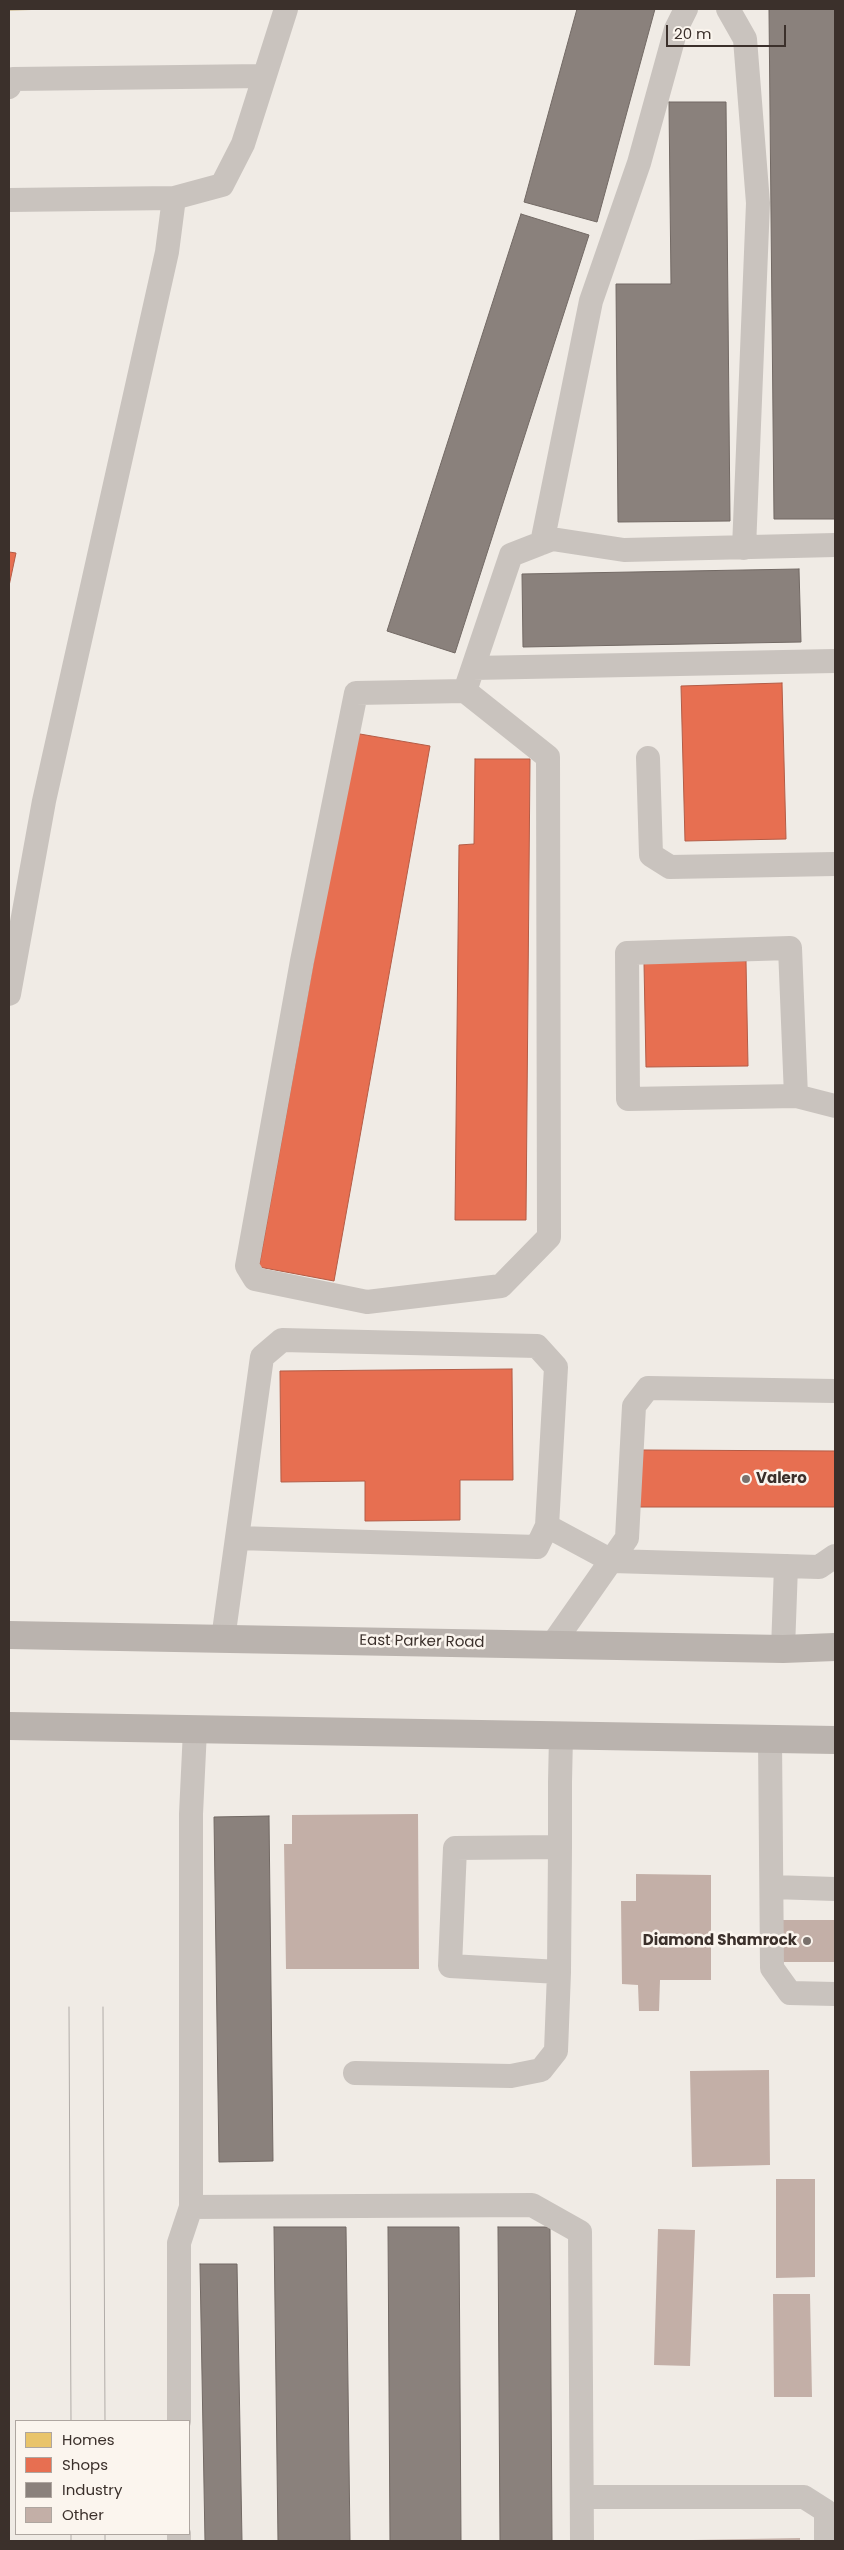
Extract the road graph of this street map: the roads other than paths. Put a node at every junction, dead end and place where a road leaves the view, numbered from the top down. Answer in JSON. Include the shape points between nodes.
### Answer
{"nodes":[{"id":1,"x":286,"y":9,"type":"edge"},
{"id":2,"x":686,"y":9,"type":"edge"},
{"id":3,"x":728,"y":9,"type":"edge"},
{"id":4,"x":264,"y":76,"type":"junction"},
{"id":5,"x":9,"y":88,"type":"edge"},
{"id":6,"x":174,"y":198,"type":"junction"},
{"id":7,"x":9,"y":200,"type":"edge"},
{"id":8,"x":542,"y":543,"type":"junction"},
{"id":9,"x":835,"y":545,"type":"edge"},
{"id":10,"x":744,"y":548,"type":"junction"},
{"id":11,"x":835,"y":661,"type":"edge"},
{"id":12,"x":473,"y":668,"type":"junction"},
{"id":13,"x":465,"y":691,"type":"junction"},
{"id":14,"x":648,"y":758,"type":"dead end"},
{"id":15,"x":835,"y":864,"type":"edge"},
{"id":16,"x":9,"y":994,"type":"edge"},
{"id":17,"x":796,"y":1096,"type":"junction"},
{"id":18,"x":835,"y":1106,"type":"edge"},
{"id":19,"x":835,"y":1391,"type":"edge"},
{"id":20,"x":548,"y":1526,"type":"junction"},
{"id":21,"x":238,"y":1538,"type":"junction"},
{"id":22,"x":835,"y":1556,"type":"edge"},
{"id":23,"x":612,"y":1560,"type":"junction"},
{"id":24,"x":786,"y":1566,"type":"junction"},
{"id":25,"x":9,"y":1635,"type":"edge"},
{"id":26,"x":223,"y":1639,"type":"junction"},
{"id":27,"x":552,"y":1645,"type":"junction"},
{"id":28,"x":835,"y":1647,"type":"edge"},
{"id":29,"x":782,"y":1649,"type":"junction"},
{"id":30,"x":9,"y":1726,"type":"edge"},
{"id":31,"x":195,"y":1730,"type":"junction"},
{"id":32,"x":561,"y":1736,"type":"junction"},
{"id":33,"x":770,"y":1739,"type":"junction"},
{"id":34,"x":835,"y":1740,"type":"edge"},
{"id":35,"x":560,"y":1847,"type":"junction"},
{"id":36,"x":772,"y":1887,"type":"junction"},
{"id":37,"x":835,"y":1889,"type":"edge"},
{"id":38,"x":559,"y":1972,"type":"junction"},
{"id":39,"x":835,"y":1994,"type":"edge"},
{"id":40,"x":355,"y":2073,"type":"dead end"},
{"id":41,"x":191,"y":2207,"type":"junction"},
{"id":42,"x":179,"y":2420,"type":"edge"},
{"id":43,"x":582,"y":2497,"type":"junction"},
{"id":44,"x":582,"y":2541,"type":"edge"},
{"id":45,"x":826,"y":2541,"type":"edge"}],
"edges":[{"from":1,"to":4,"type":"lane"},
{"from":2,"to":8,"type":"lane","via":[[676,28],[639,163],[591,300]]},
{"from":3,"to":10,"type":"lane","via":[[746,39],[758,203]]},
{"from":4,"to":5,"type":"lane","via":[[13,79]]},
{"from":4,"to":6,"type":"lane","via":[[243,144],[222,185]]},
{"from":6,"to":7,"type":"lane"},
{"from":6,"to":16,"type":"lane","via":[[168,252],[44,801]]},
{"from":8,"to":10,"type":"lane","via":[[552,539],[624,550]]},
{"from":8,"to":12,"type":"lane","via":[[512,554]]},
{"from":9,"to":10,"type":"lane"},
{"from":11,"to":12,"type":"lane"},
{"from":12,"to":13,"type":"lane"},
{"from":13,"to":13,"type":"lane","via":[[356,694],[302,961],[247,1266],[255,1279],[367,1302],[501,1286],[549,1237],[548,757]]},
{"from":14,"to":15,"type":"lane","via":[[651,854],[670,867]]},
{"from":17,"to":17,"type":"lane","via":[[628,1099],[627,953],[790,948]]},
{"from":17,"to":18,"type":"lane"},
{"from":19,"to":23,"type":"lane","via":[[648,1388],[634,1406],[627,1538]]},
{"from":20,"to":21,"type":"lane","via":[[537,1547]]},
{"from":20,"to":21,"type":"lane","via":[[556,1367],[537,1346],[282,1340],[262,1356]]},
{"from":20,"to":23,"type":"lane"},
{"from":21,"to":26,"type":"lane"},
{"from":22,"to":24,"type":"lane","via":[[819,1567]]},
{"from":23,"to":24,"type":"lane"},
{"from":23,"to":27,"type":"lane"},
{"from":24,"to":29,"type":"lane"},
{"from":25,"to":26,"type":"main road","name":"East Parker Road"},
{"from":26,"to":27,"type":"main road","name":"East Parker Road"},
{"from":27,"to":29,"type":"main road","name":"East Parker Road"},
{"from":28,"to":29,"type":"main road","name":"East Parker Road"},
{"from":30,"to":31,"type":"main road"},
{"from":31,"to":32,"type":"main road"},
{"from":31,"to":41,"type":"lane","via":[[191,1814]]},
{"from":32,"to":33,"type":"main road"},
{"from":32,"to":35,"type":"lane"},
{"from":33,"to":34,"type":"main road"},
{"from":33,"to":36,"type":"lane"},
{"from":35,"to":38,"type":"lane"},
{"from":35,"to":38,"type":"lane","via":[[454,1848],[450,1966]]},
{"from":36,"to":37,"type":"lane"},
{"from":36,"to":39,"type":"lane","via":[[772,1968],[790,1993]]},
{"from":38,"to":40,"type":"lane","via":[[556,2051],[541,2070],[511,2076]]},
{"from":41,"to":42,"type":"lane","via":[[179,2243]]},
{"from":41,"to":43,"type":"lane","via":[[532,2205],[580,2232]]},
{"from":43,"to":44,"type":"lane"},
{"from":43,"to":45,"type":"lane","via":[[804,2497],[826,2511]]}]}
